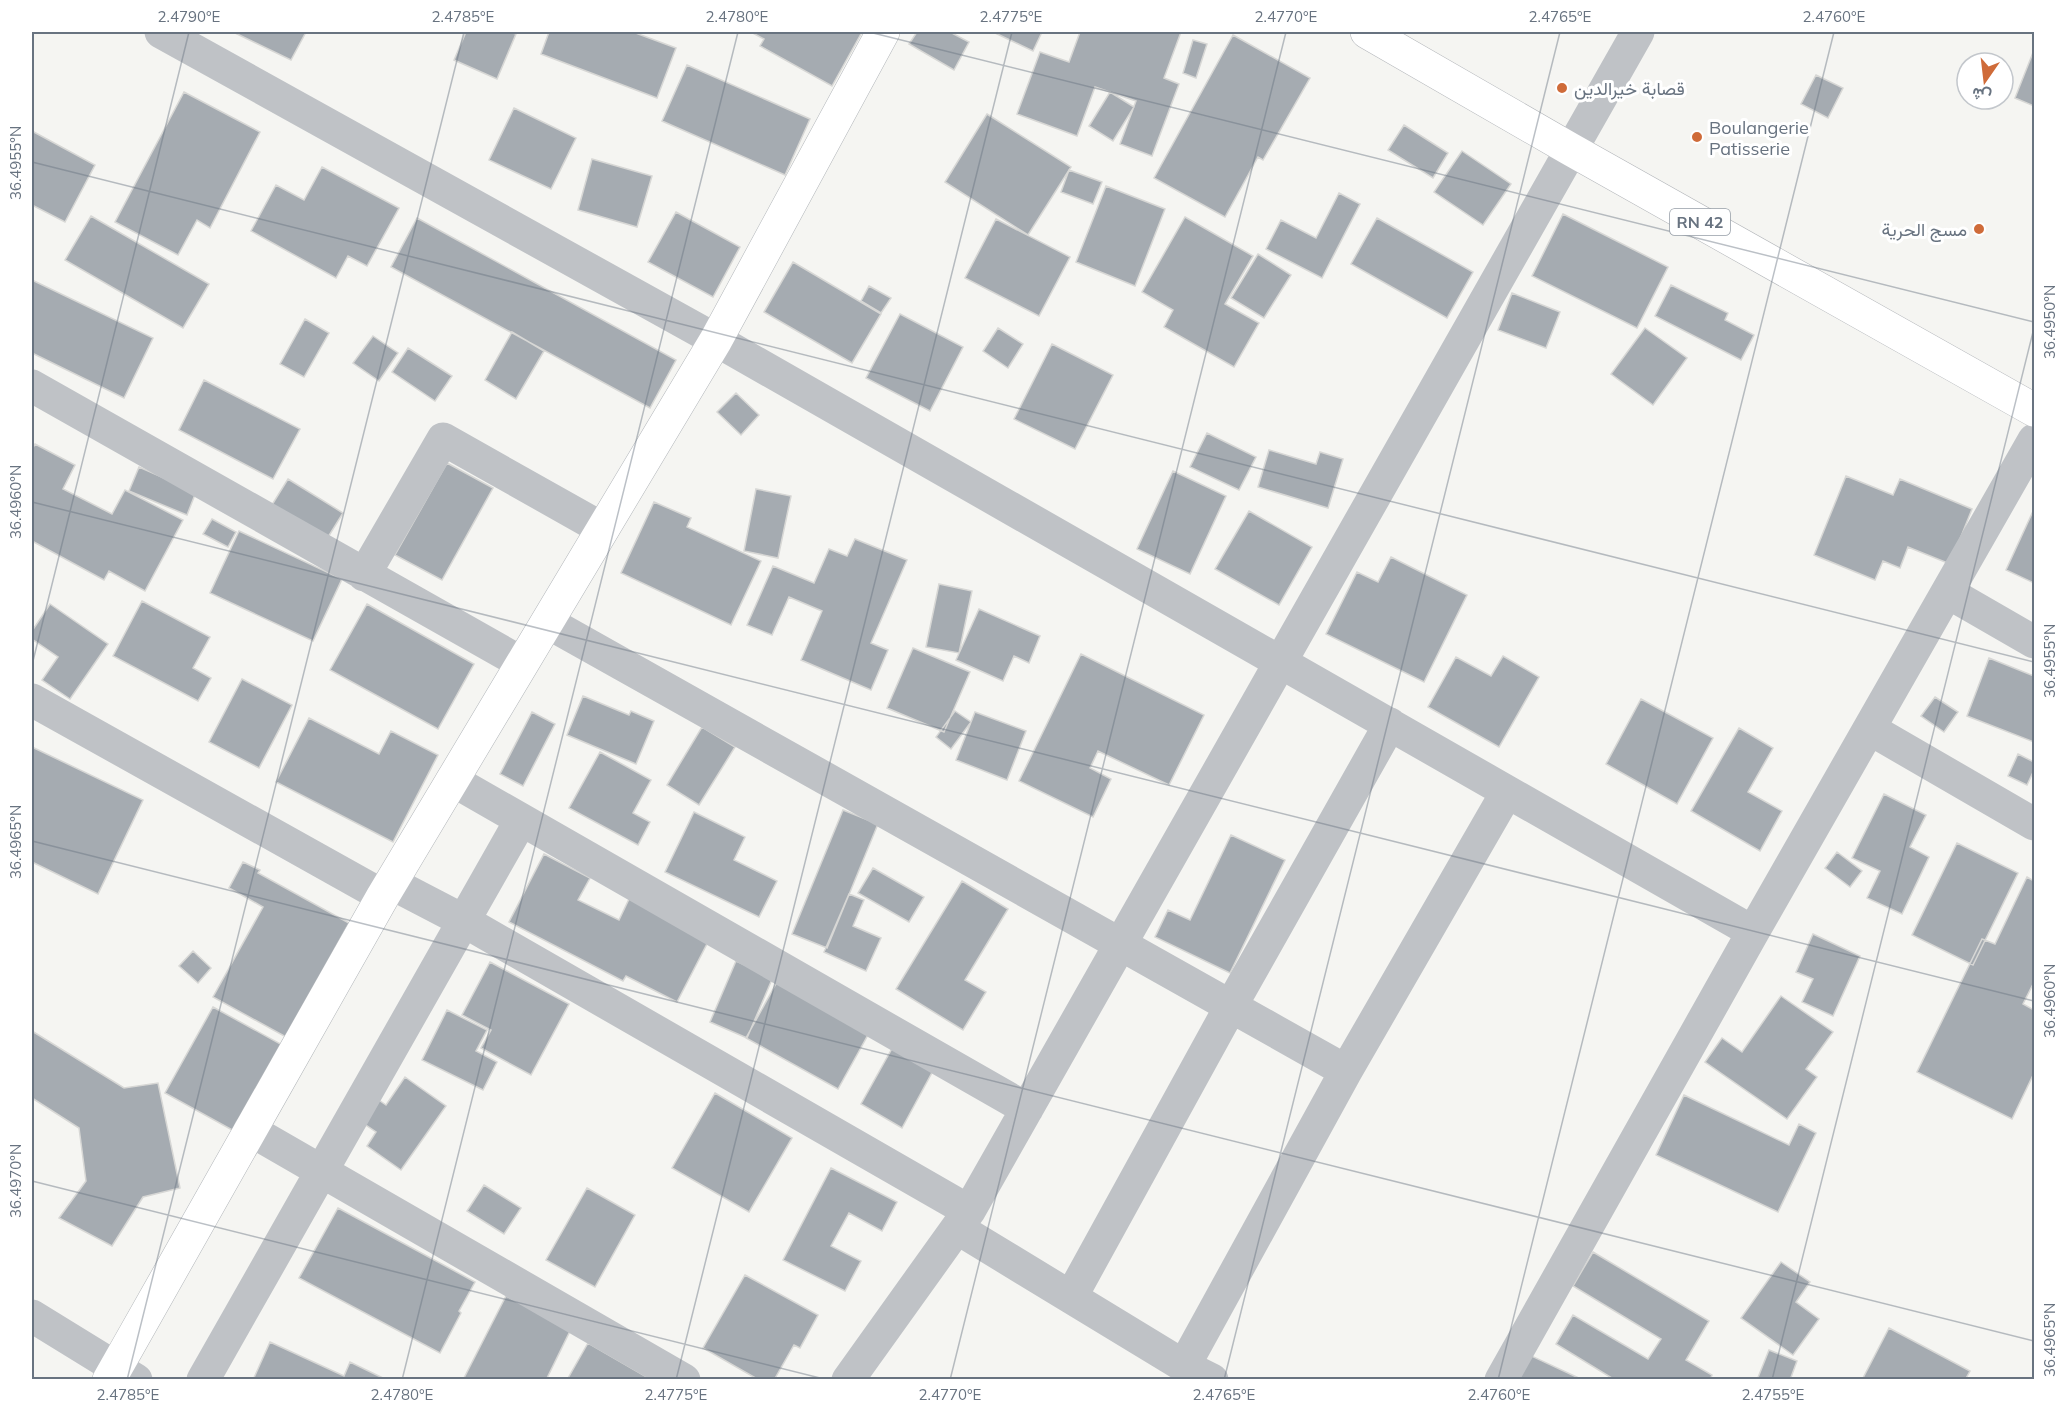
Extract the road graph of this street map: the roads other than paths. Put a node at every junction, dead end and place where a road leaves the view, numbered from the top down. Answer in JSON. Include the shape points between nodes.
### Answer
{"nodes":[{"id":1,"x":161,"y":32,"type":"edge"},
{"id":2,"x":883,"y":32,"type":"edge"},
{"id":3,"x":1367,"y":32,"type":"edge"},
{"id":4,"x":1638,"y":32,"type":"edge"},
{"id":5,"x":1570,"y":149,"type":"junction"},
{"id":6,"x":716,"y":340,"type":"junction"},
{"id":7,"x":32,"y":386,"type":"edge"},
{"id":8,"x":2034,"y":410,"type":"edge"},
{"id":9,"x":2034,"y":440,"type":"edge"},
{"id":10,"x":603,"y":529,"type":"junction"},
{"id":11,"x":364,"y":575,"type":"junction"},
{"id":12,"x":1949,"y":593,"type":"junction"},
{"id":13,"x":547,"y":622,"type":"junction"},
{"id":14,"x":2034,"y":642,"type":"edge"},
{"id":15,"x":522,"y":663,"type":"junction"},
{"id":16,"x":1281,"y":663,"type":"junction"},
{"id":17,"x":32,"y":700,"type":"edge"},
{"id":18,"x":1390,"y":724,"type":"junction"},
{"id":19,"x":1870,"y":729,"type":"junction"},
{"id":20,"x":452,"y":780,"type":"junction"},
{"id":21,"x":1507,"y":792,"type":"junction"},
{"id":22,"x":521,"y":819,"type":"junction"},
{"id":23,"x":2034,"y":824,"type":"edge"},
{"id":24,"x":387,"y":889,"type":"junction"},
{"id":25,"x":464,"y":921,"type":"junction"},
{"id":26,"x":1753,"y":932,"type":"junction"},
{"id":27,"x":1121,"y":945,"type":"junction"},
{"id":28,"x":1231,"y":1006,"type":"junction"},
{"id":29,"x":1346,"y":1071,"type":"junction"},
{"id":30,"x":1027,"y":1109,"type":"junction"},
{"id":31,"x":250,"y":1130,"type":"junction"},
{"id":32,"x":322,"y":1170,"type":"junction"},
{"id":33,"x":963,"y":1220,"type":"junction"},
{"id":34,"x":1071,"y":1297,"type":"junction"},
{"id":35,"x":32,"y":1316,"type":"edge"},
{"id":36,"x":1198,"y":1373,"type":"edge"},
{"id":37,"x":121,"y":1376,"type":"edge"},
{"id":38,"x":203,"y":1380,"type":"edge"},
{"id":39,"x":684,"y":1380,"type":"edge"},
{"id":40,"x":848,"y":1380,"type":"edge"},
{"id":41,"x":1501,"y":1380,"type":"edge"}],
"edges":[{"from":1,"to":6,"type":"street"},
{"from":2,"to":6,"type":"main road"},
{"from":3,"to":5,"type":"main road","number":"RN 42"},
{"from":4,"to":5,"type":"street"},
{"from":5,"to":8,"type":"main road","number":"RN 42"},
{"from":5,"to":16,"type":"street"},
{"from":6,"to":10,"type":"main road"},
{"from":6,"to":16,"type":"street"},
{"from":7,"to":11,"type":"street"},
{"from":9,"to":12,"type":"street"},
{"from":10,"to":11,"type":"street","via":[[443,439]]},
{"from":10,"to":13,"type":"main road"},
{"from":11,"to":15,"type":"street"},
{"from":12,"to":14,"type":"street"},
{"from":12,"to":19,"type":"street"},
{"from":13,"to":15,"type":"main road"},
{"from":13,"to":27,"type":"street"},
{"from":15,"to":20,"type":"main road"},
{"from":16,"to":18,"type":"street"},
{"from":16,"to":27,"type":"street"},
{"from":17,"to":24,"type":"street"},
{"from":18,"to":21,"type":"street"},
{"from":18,"to":28,"type":"street"},
{"from":19,"to":23,"type":"street"},
{"from":19,"to":26,"type":"street"},
{"from":20,"to":22,"type":"street"},
{"from":20,"to":24,"type":"main road"},
{"from":21,"to":26,"type":"street"},
{"from":21,"to":29,"type":"street"},
{"from":22,"to":25,"type":"street"},
{"from":22,"to":30,"type":"street"},
{"from":24,"to":25,"type":"street"},
{"from":24,"to":31,"type":"main road"},
{"from":25,"to":32,"type":"street"},
{"from":25,"to":33,"type":"street"},
{"from":26,"to":41,"type":"street"},
{"from":27,"to":28,"type":"street"},
{"from":27,"to":30,"type":"street"},
{"from":28,"to":29,"type":"street"},
{"from":28,"to":34,"type":"street"},
{"from":29,"to":36,"type":"street"},
{"from":30,"to":33,"type":"street"},
{"from":31,"to":32,"type":"street"},
{"from":31,"to":37,"type":"main road"},
{"from":32,"to":38,"type":"street"},
{"from":32,"to":39,"type":"street"},
{"from":33,"to":34,"type":"street"},
{"from":33,"to":40,"type":"street"},
{"from":34,"to":36,"type":"street"},
{"from":35,"to":37,"type":"street"}]}
